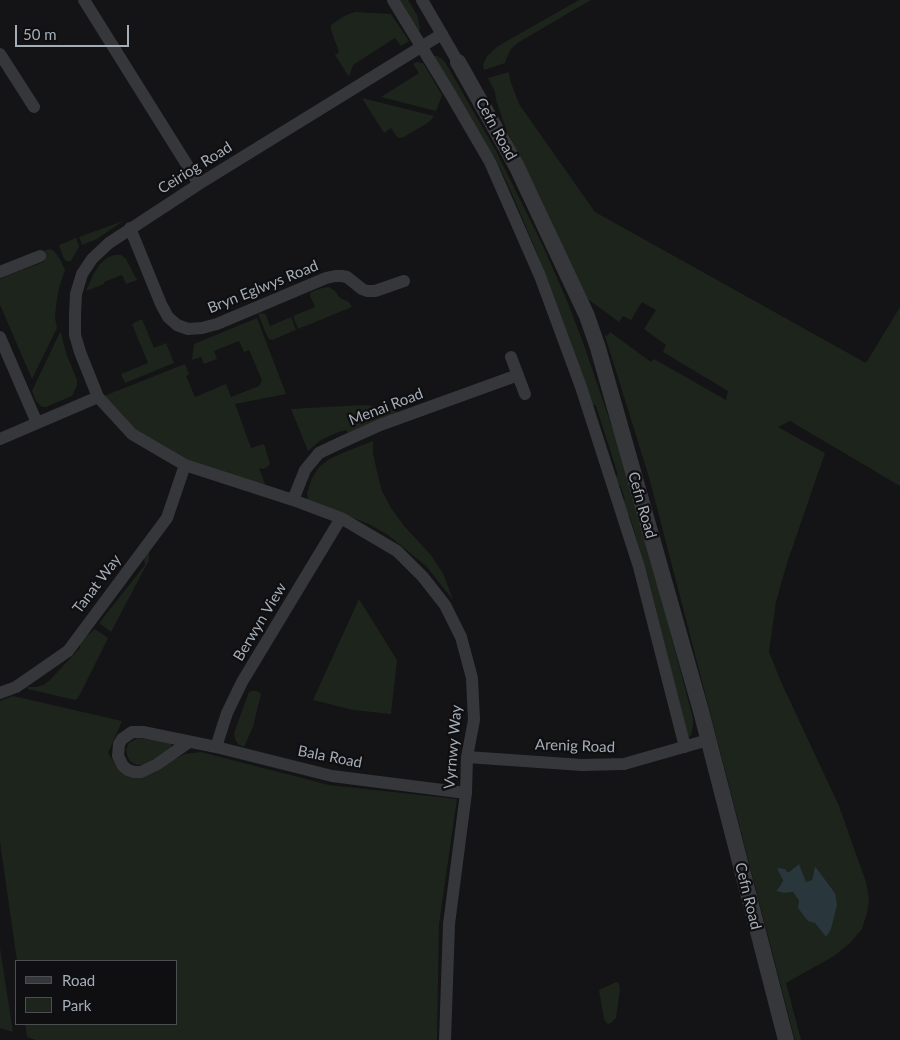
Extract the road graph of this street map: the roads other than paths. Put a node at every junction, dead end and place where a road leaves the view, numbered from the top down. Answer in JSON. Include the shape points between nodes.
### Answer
{"nodes":[{"id":1,"x":84,"y":0,"type":"edge"},
{"id":2,"x":393,"y":0,"type":"edge"},
{"id":3,"x":422,"y":0,"type":"edge"},
{"id":4,"x":442,"y":34,"type":"junction"},
{"id":5,"x":421,"y":47,"type":"junction"},
{"id":6,"x":0,"y":54,"type":"edge"},
{"id":7,"x":458,"y":62,"type":"joint"},
{"id":8,"x":34,"y":107,"type":"dead end"},
{"id":9,"x":200,"y":184,"type":"junction"},
{"id":10,"x":130,"y":228,"type":"junction"},
{"id":11,"x":40,"y":256,"type":"dead end"},
{"id":12,"x":0,"y":272,"type":"edge"},
{"id":13,"x":404,"y":281,"type":"dead end"},
{"id":14,"x":0,"y":337,"type":"edge"},
{"id":15,"x":511,"y":357,"type":"dead end"},
{"id":16,"x":518,"y":375,"type":"junction"},
{"id":17,"x":525,"y":394,"type":"dead end"},
{"id":18,"x":98,"y":397,"type":"junction"},
{"id":19,"x":37,"y":423,"type":"junction"},
{"id":20,"x":0,"y":439,"type":"edge"},
{"id":21,"x":185,"y":464,"type":"junction"},
{"id":22,"x":294,"y":500,"type":"junction"},
{"id":23,"x":341,"y":518,"type":"junction"},
{"id":24,"x":0,"y":693,"type":"edge"},
{"id":25,"x":708,"y":740,"type":"junction"},
{"id":26,"x":189,"y":742,"type":"junction"},
{"id":27,"x":685,"y":746,"type":"junction"},
{"id":28,"x":216,"y":747,"type":"junction"},
{"id":29,"x":467,"y":757,"type":"junction"},
{"id":30,"x":466,"y":793,"type":"junction"},
{"id":31,"x":444,"y":1040,"type":"edge"},
{"id":32,"x":786,"y":1040,"type":"edge"}],
"edges":[{"from":1,"to":9,"type":"street"},
{"from":2,"to":5,"type":"street","name":"Cefn Road"},
{"from":3,"to":4,"type":"street","name":"Cefn Road"},
{"from":4,"to":5,"type":"street","name":"Ceiriog Road"},
{"from":4,"to":7,"type":"street","name":"Cefn Road"},
{"from":5,"to":9,"type":"street","name":"Ceiriog Road"},
{"from":5,"to":27,"type":"street","name":"Cefn Road","via":[[490,162],[540,276],[581,387],[638,567]]},
{"from":6,"to":8,"type":"street"},
{"from":7,"to":25,"type":"street","name":"Cefn Road","via":[[516,165],[587,316]]},
{"from":9,"to":10,"type":"street","name":"Ceiriog Road"},
{"from":10,"to":13,"type":"street","name":"Bryn Eglwys Road","via":[[168,317],[177,326],[188,329],[217,324],[326,278],[342,276],[362,289],[376,291]]},
{"from":10,"to":18,"type":"street","name":"Ceiriog Road","via":[[92,259],[82,274],[76,294],[76,336]]},
{"from":11,"to":12,"type":"street"},
{"from":14,"to":19,"type":"street"},
{"from":15,"to":16,"type":"street"},
{"from":16,"to":17,"type":"street"},
{"from":16,"to":22,"type":"street","name":"Menai Road","via":[[380,426],[319,453],[305,470]]},
{"from":18,"to":19,"type":"street"},
{"from":18,"to":21,"type":"street","name":"Vyrnwy Way","via":[[132,434]]},
{"from":19,"to":20,"type":"street"},
{"from":21,"to":22,"type":"street","name":"Vyrnwy Way"},
{"from":21,"to":24,"type":"street","name":"Tanat Way","via":[[167,518],[68,651],[16,688]]},
{"from":22,"to":23,"type":"street","name":"Vyrnwy Way"},
{"from":23,"to":28,"type":"street","name":"Berwyn View","via":[[242,682]]},
{"from":23,"to":29,"type":"street","name":"Vyrnwy Way","via":[[397,551],[445,605],[461,637],[472,678],[474,720]]},
{"from":25,"to":27,"type":"street","name":"Arenig Road"},
{"from":25,"to":32,"type":"street","name":"Cefn Road"},
{"from":26,"to":26,"type":"street","name":"Bala Road","via":[[132,732],[119,744],[118,756],[128,770],[141,772]]},
{"from":26,"to":28,"type":"street","name":"Bala Road"},
{"from":27,"to":29,"type":"street","name":"Arenig Road","via":[[624,764],[582,765]]},
{"from":28,"to":30,"type":"street","name":"Bala Road","via":[[332,776]]},
{"from":29,"to":30,"type":"street","name":"Vyrnwy Way"},
{"from":30,"to":31,"type":"street","name":"Vyrnwy Way","via":[[449,924]]}]}
